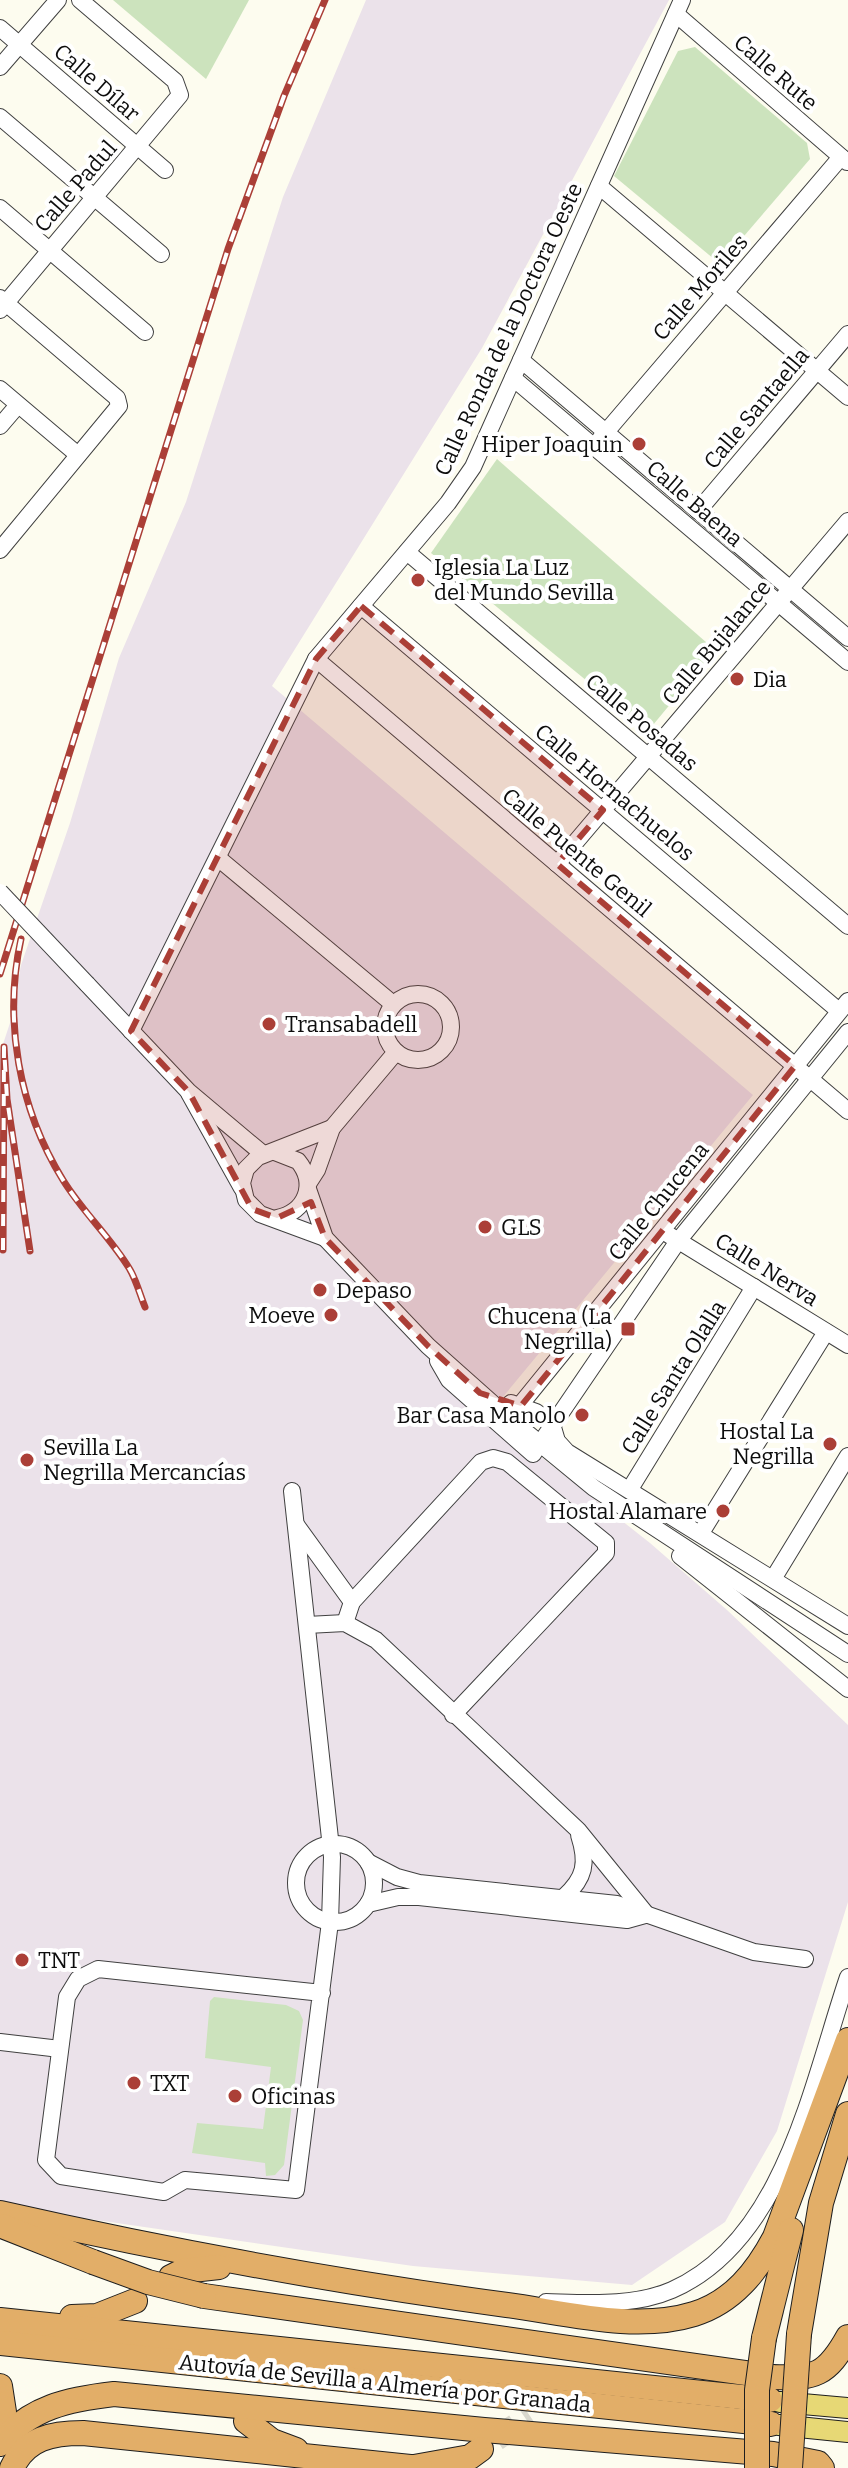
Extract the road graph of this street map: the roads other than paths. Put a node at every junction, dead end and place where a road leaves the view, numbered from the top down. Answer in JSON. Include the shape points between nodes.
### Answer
{"nodes":[{"id":1,"x":58,"y":0,"type":"edge"},
{"id":2,"x":80,"y":0,"type":"edge"},
{"id":3,"x":679,"y":7,"type":"edge"},
{"id":4,"x":0,"y":28,"type":"edge"},
{"id":5,"x":19,"y":45,"type":"junction"},
{"id":6,"x":0,"y":67,"type":"edge"},
{"id":7,"x":0,"y":117,"type":"edge"},
{"id":8,"x":138,"y":147,"type":"junction"},
{"id":9,"x":844,"y":160,"type":"edge"},
{"id":10,"x":165,"y":170,"type":"dead end"},
{"id":11,"x":599,"y":186,"type":"junction"},
{"id":12,"x":93,"y":198,"type":"junction"},
{"id":13,"x":0,"y":208,"type":"edge"},
{"id":14,"x":49,"y":251,"type":"junction"},
{"id":15,"x":161,"y":254,"type":"dead end"},
{"id":16,"x":724,"y":292,"type":"junction"},
{"id":17,"x":2,"y":304,"type":"edge"},
{"id":18,"x":145,"y":332,"type":"dead end"},
{"id":19,"x":848,"y":334,"type":"edge"},
{"id":20,"x":521,"y":360,"type":"junction"},
{"id":21,"x":817,"y":371,"type":"junction"},
{"id":22,"x":513,"y":378,"type":"junction"},
{"id":23,"x":0,"y":389,"type":"edge"},
{"id":24,"x":848,"y":397,"type":"edge"},
{"id":25,"x":18,"y":405,"type":"junction"},
{"id":26,"x":0,"y":426,"type":"edge"},
{"id":27,"x":606,"y":432,"type":"junction"},
{"id":28,"x":595,"y":446,"type":"junction"},
{"id":29,"x":78,"y":455,"type":"junction"},
{"id":30,"x":698,"y":511,"type":"junction"},
{"id":31,"x":848,"y":521,"type":"edge"},
{"id":32,"x":0,"y":550,"type":"edge"},
{"id":33,"x":407,"y":552,"type":"junction"},
{"id":34,"x":790,"y":589,"type":"junction"},
{"id":35,"x":778,"y":603,"type":"junction"},
{"id":36,"x":361,"y":606,"type":"junction"},
{"id":37,"x":848,"y":638,"type":"edge"},
{"id":38,"x":316,"y":659,"type":"junction"},
{"id":39,"x":848,"y":662,"type":"edge"},
{"id":40,"x":648,"y":756,"type":"junction"},
{"id":41,"x":603,"y":810,"type":"junction"},
{"id":42,"x":218,"y":858,"type":"junction"},
{"id":43,"x":557,"y":864,"type":"junction"},
{"id":44,"x":0,"y":892,"type":"edge"},
{"id":45,"x":848,"y":926,"type":"edge"},
{"id":46,"x":393,"y":1004,"type":"junction"},
{"id":47,"x":844,"y":1006,"type":"edge"},
{"id":48,"x":131,"y":1031,"type":"junction"},
{"id":49,"x":848,"y":1032,"type":"edge"},
{"id":50,"x":396,"y":1052,"type":"junction"},
{"id":51,"x":795,"y":1066,"type":"junction"},
{"id":52,"x":810,"y":1079,"type":"junction"},
{"id":53,"x":189,"y":1092,"type":"junction"},
{"id":54,"x":848,"y":1111,"type":"edge"},
{"id":55,"x":332,"y":1128,"type":"junction"},
{"id":56,"x":269,"y":1153,"type":"junction"},
{"id":57,"x":308,"y":1186,"type":"junction"},
{"id":58,"x":242,"y":1190,"type":"junction"},
{"id":59,"x":277,"y":1218,"type":"junction"},
{"id":60,"x":662,"y":1231,"type":"junction"},
{"id":61,"x":325,"y":1238,"type":"junction"},
{"id":62,"x":678,"y":1241,"type":"junction"},
{"id":63,"x":754,"y":1287,"type":"junction"},
{"id":64,"x":826,"y":1332,"type":"junction"},
{"id":65,"x":848,"y":1345,"type":"edge"},
{"id":66,"x":428,"y":1346,"type":"junction"},
{"id":67,"x":511,"y":1418,"type":"junction"},
{"id":68,"x":552,"y":1424,"type":"junction"},
{"id":69,"x":542,"y":1445,"type":"junction"},
{"id":70,"x":848,"y":1456,"type":"edge"},
{"id":71,"x":630,"y":1489,"type":"junction"},
{"id":72,"x":292,"y":1491,"type":"dead end"},
{"id":73,"x":633,"y":1515,"type":"junction"},
{"id":74,"x":297,"y":1525,"type":"junction"},
{"id":75,"x":706,"y":1537,"type":"junction"},
{"id":76,"x":713,"y":1567,"type":"junction"},
{"id":77,"x":773,"y":1579,"type":"junction"},
{"id":78,"x":352,"y":1602,"type":"junction"},
{"id":79,"x":345,"y":1623,"type":"junction"},
{"id":80,"x":307,"y":1625,"type":"junction"},
{"id":81,"x":848,"y":1626,"type":"edge"},
{"id":82,"x":848,"y":1654,"type":"edge"},
{"id":83,"x":848,"y":1689,"type":"edge"},
{"id":84,"x":453,"y":1715,"type":"junction"},
{"id":85,"x":578,"y":1830,"type":"junction"},
{"id":86,"x":331,"y":1845,"type":"junction"},
{"id":87,"x":368,"y":1862,"type":"junction"},
{"id":88,"x":564,"y":1897,"type":"junction"},
{"id":89,"x":368,"y":1904,"type":"junction"},
{"id":90,"x":647,"y":1915,"type":"junction"},
{"id":91,"x":330,"y":1922,"type":"junction"},
{"id":92,"x":805,"y":1959,"type":"dead end"},
{"id":93,"x":848,"y":1977,"type":"edge"},
{"id":94,"x":322,"y":1993,"type":"junction"},
{"id":95,"x":848,"y":2040,"type":"edge"},
{"id":96,"x":0,"y":2042,"type":"edge"},
{"id":97,"x":60,"y":2049,"type":"junction"},
{"id":98,"x":848,"y":2053,"type":"edge"},
{"id":99,"x":848,"y":2114,"type":"edge"},
{"id":100,"x":0,"y":2213,"type":"edge"},
{"id":101,"x":0,"y":2225,"type":"edge"},
{"id":102,"x":245,"y":2266,"type":"junction"},
{"id":103,"x":171,"y":2277,"type":"dead end"},
{"id":104,"x":397,"y":2290,"type":"junction"},
{"id":105,"x":135,"y":2301,"type":"dead end"},
{"id":106,"x":0,"y":2317,"type":"edge"},
{"id":107,"x":491,"y":2325,"type":"dead end"},
{"id":108,"x":848,"y":2337,"type":"edge"},
{"id":109,"x":0,"y":2343,"type":"edge"},
{"id":110,"x":35,"y":2346,"type":"junction"},
{"id":111,"x":518,"y":2352,"type":"dead end"},
{"id":112,"x":0,"y":2386,"type":"edge"},
{"id":113,"x":213,"y":2387,"type":"dead end"},
{"id":114,"x":729,"y":2397,"type":"junction"},
{"id":115,"x":848,"y":2408,"type":"edge"},
{"id":116,"x":770,"y":2412,"type":"junction"},
{"id":117,"x":683,"y":2414,"type":"junction"},
{"id":118,"x":530,"y":2416,"type":"tunnel mouth"},
{"id":119,"x":246,"y":2421,"type":"dead end"},
{"id":120,"x":0,"y":2426,"type":"edge"},
{"id":121,"x":848,"y":2432,"type":"edge"},
{"id":122,"x":0,"y":2444,"type":"edge"},
{"id":123,"x":481,"y":2449,"type":"tunnel mouth"},
{"id":124,"x":309,"y":2455,"type":"junction"},
{"id":125,"x":0,"y":2460,"type":"edge"},
{"id":126,"x":12,"y":2468,"type":"edge"},
{"id":127,"x":417,"y":2468,"type":"edge"},
{"id":128,"x":757,"y":2468,"type":"edge"},
{"id":129,"x":790,"y":2468,"type":"edge"},
{"id":130,"x":822,"y":2468,"type":"edge"}],
"edges":[{"from":1,"to":5,"type":"street"},
{"from":2,"to":8,"type":"street","name":"Calle Padul","via":[[180,90],[177,101]]},
{"from":3,"to":9,"type":"street","name":"Calle Rute"},
{"from":3,"to":11,"type":"street","name":"Calle Ronda de la Doctora Oeste"},
{"from":4,"to":5,"type":"street","name":"Calle Dílar"},
{"from":5,"to":6,"type":"street"},
{"from":5,"to":8,"type":"street","name":"Calle Dílar"},
{"from":7,"to":12,"type":"street"},
{"from":8,"to":10,"type":"street","name":"Calle Dílar"},
{"from":8,"to":12,"type":"street","name":"Calle Padul"},
{"from":9,"to":16,"type":"street","name":"Calle Moriles"},
{"from":11,"to":16,"type":"street"},
{"from":11,"to":20,"type":"street","name":"Calle Ronda de la Doctora Oeste"},
{"from":12,"to":14,"type":"street","name":"Calle Padul"},
{"from":12,"to":15,"type":"street"},
{"from":13,"to":14,"type":"street"},
{"from":14,"to":17,"type":"street","name":"Calle Padul"},
{"from":14,"to":18,"type":"street"},
{"from":16,"to":21,"type":"street"},
{"from":16,"to":27,"type":"street","name":"Calle Moriles"},
{"from":17,"to":29,"type":"street","via":[[117,398],[119,406]]},
{"from":19,"to":21,"type":"street","name":"Calle Santaella"},
{"from":20,"to":22,"type":"street","name":"Calle Ronda de la Doctora Oeste"},
{"from":20,"to":27,"type":"street","name":"Calle Baena"},
{"from":21,"to":24,"type":"street"},
{"from":21,"to":30,"type":"street","name":"Calle Santaella"},
{"from":22,"to":28,"type":"street","name":"Calle Baena"},
{"from":22,"to":33,"type":"street","name":"Calle Ronda de la Doctora Oeste","via":[[473,467]]},
{"from":23,"to":25,"type":"street"},
{"from":25,"to":26,"type":"street"},
{"from":25,"to":29,"type":"street"},
{"from":27,"to":28,"type":"street","name":"Calle Moriles"},
{"from":27,"to":30,"type":"street","name":"Calle Baena"},
{"from":28,"to":35,"type":"street","name":"Calle Baena"},
{"from":29,"to":32,"type":"street"},
{"from":30,"to":34,"type":"street","name":"Calle Baena"},
{"from":31,"to":34,"type":"street","name":"Calle Bujalance"},
{"from":33,"to":36,"type":"street","name":"Calle Ronda de la Doctora Oeste"},
{"from":33,"to":40,"type":"street","name":"Calle Posadas"},
{"from":34,"to":35,"type":"street","name":"Calle Bujalance"},
{"from":34,"to":37,"type":"street","name":"Calle Baena"},
{"from":35,"to":39,"type":"street","name":"Calle Baena"},
{"from":35,"to":40,"type":"street","name":"Calle Bujalance"},
{"from":36,"to":38,"type":"street","name":"Calle Ronda de la Doctora Oeste"},
{"from":36,"to":41,"type":"street","name":"Calle Hornachuelos"},
{"from":38,"to":42,"type":"street","name":"Calle Ronda de la Doctora Oeste"},
{"from":38,"to":43,"type":"street","name":"Calle Puente Genil"},
{"from":40,"to":41,"type":"street","name":"Calle Bujalance"},
{"from":40,"to":45,"type":"street","name":"Calle Posadas"},
{"from":41,"to":43,"type":"street","name":"Calle Bujalance"},
{"from":41,"to":47,"type":"street","name":"Calle Hornachuelos"},
{"from":42,"to":46,"type":"street"},
{"from":42,"to":48,"type":"street","name":"Calle Ronda de la Doctora Oeste"},
{"from":43,"to":51,"type":"street","name":"Calle Puente Genil"},
{"from":44,"to":48,"type":"street","bridge":true},
{"from":46,"to":50,"type":"street","via":[[385,1034]]},
{"from":46,"to":50,"type":"street","via":[[413,993],[424,994],[443,1005],[451,1022],[448,1041],[435,1055],[415,1060]]},
{"from":47,"to":51,"type":"street","name":"Calle Chucena"},
{"from":48,"to":53,"type":"street"},
{"from":49,"to":52,"type":"street","name":"Calle Chucena"},
{"from":50,"to":55,"type":"street"},
{"from":51,"to":52,"type":"street","name":"Calle Puente Genil"},
{"from":51,"to":60,"type":"street","name":"Calle Chucena"},
{"from":52,"to":54,"type":"street","name":"Calle Puente Genil"},
{"from":52,"to":62,"type":"street","name":"Calle Chucena"},
{"from":53,"to":56,"type":"street"},
{"from":53,"to":58,"type":"street"},
{"from":55,"to":56,"type":"street"},
{"from":55,"to":57,"type":"street"},
{"from":56,"to":57,"type":"street","via":[[298,1161]]},
{"from":56,"to":58,"type":"street","via":[[246,1169]]},
{"from":57,"to":59,"type":"street","via":[[296,1210]]},
{"from":57,"to":61,"type":"street"},
{"from":58,"to":59,"type":"street","via":[[252,1209]]},
{"from":59,"to":61,"type":"street"},
{"from":60,"to":62,"type":"street","name":"Calle Nerva"},
{"from":60,"to":67,"type":"street","name":"Calle Chucena"},
{"from":61,"to":66,"type":"street"},
{"from":62,"to":63,"type":"street","name":"Calle Nerva"},
{"from":62,"to":68,"type":"street","name":"Calle Chucena"},
{"from":63,"to":64,"type":"street","name":"Calle Nerva"},
{"from":63,"to":71,"type":"street","name":"Calle Santa Olalla"},
{"from":64,"to":65,"type":"street","name":"Calle Nerva"},
{"from":64,"to":75,"type":"street"},
{"from":66,"to":67,"type":"street"},
{"from":66,"to":67,"type":"street","via":[[449,1380]]},
{"from":67,"to":68,"type":"street"},
{"from":67,"to":69,"type":"street"},
{"from":68,"to":69,"type":"street","name":"Calle Chucena"},
{"from":68,"to":71,"type":"street","via":[[567,1452]]},
{"from":69,"to":73,"type":"street"},
{"from":70,"to":77,"type":"street"},
{"from":71,"to":75,"type":"street"},
{"from":72,"to":74,"type":"street"},
{"from":73,"to":76,"type":"street"},
{"from":73,"to":83,"type":"street"},
{"from":74,"to":78,"type":"street"},
{"from":74,"to":80,"type":"street"},
{"from":75,"to":76,"type":"street"},
{"from":75,"to":77,"type":"street"},
{"from":76,"to":82,"type":"street"},
{"from":77,"to":81,"type":"street"},
{"from":78,"to":79,"type":"street"},
{"from":78,"to":84,"type":"street","via":[[481,1462],[493,1458],[507,1462],[606,1543],[606,1553]]},
{"from":79,"to":80,"type":"street"},
{"from":79,"to":84,"type":"street","via":[[376,1640]]},
{"from":80,"to":86,"type":"street"},
{"from":84,"to":85,"type":"street"},
{"from":85,"to":88,"type":"street","via":[[583,1878]]},
{"from":85,"to":90,"type":"street"},
{"from":86,"to":87,"type":"street","via":[[350,1847]]},
{"from":86,"to":91,"type":"street"},
{"from":86,"to":91,"type":"street","via":[[306,1858],[296,1881],[305,1908]]},
{"from":87,"to":88,"type":"street","via":[[419,1883]]},
{"from":87,"to":89,"type":"street","via":[[374,1883]]},
{"from":88,"to":90,"type":"street","via":[[617,1904]]},
{"from":89,"to":90,"type":"street","via":[[419,1897],[627,1920]]},
{"from":89,"to":91,"type":"street","via":[[351,1919]]},
{"from":90,"to":92,"type":"street","via":[[754,1952]]},
{"from":91,"to":94,"type":"street"},
{"from":93,"to":104,"type":"street","via":[[772,2190],[753,2224],[704,2272],[670,2291],[592,2303]]},
{"from":94,"to":97,"type":"street","via":[[98,1969],[78,1979],[67,1997]]},
{"from":94,"to":97,"type":"street","via":[[296,2190],[185,2180],[164,2192],[61,2176],[46,2160]]},
{"from":95,"to":104,"type":"highway","via":[[775,2237],[759,2268],[733,2294],[696,2314],[639,2321]]},
{"from":96,"to":97,"type":"street"},
{"from":98,"to":128,"type":"highway","bridge":true,"via":[[774,2288],[757,2390]]},
{"from":99,"to":129,"type":"highway","bridge":true,"via":[[821,2203],[799,2334]]},
{"from":100,"to":102,"type":"highway"},
{"from":101,"to":108,"type":"highway","bridge":true,"via":[[148,2282],[204,2296],[728,2371],[804,2378],[836,2359]]},
{"from":102,"to":103,"type":"highway"},
{"from":102,"to":104,"type":"highway"},
{"from":104,"to":107,"type":"highway","via":[[465,2310]]},
{"from":105,"to":106,"type":"highway","via":[[97,2316]]},
{"from":106,"to":114,"type":"highway","name":"Autovía de Sevilla a Almería por Granada"},
{"from":109,"to":110,"type":"highway","name":"Autovía de Sevilla a Almería por Granada"},
{"from":110,"to":113,"type":"highway","via":[[167,2369]]},
{"from":110,"to":117,"type":"highway","name":"Autovía de Sevilla a Almería por Granada"},
{"from":111,"to":114,"type":"highway","via":[[542,2362]]},
{"from":112,"to":120,"type":"highway"},
{"from":114,"to":116,"type":"highway","name":"Autovía de Sevilla a Almería por Granada"},
{"from":115,"to":116,"type":"main road"},
{"from":116,"to":117,"type":"highway","name":"Autovía de Sevilla a Almería por Granada"},
{"from":116,"to":121,"type":"main road"},
{"from":117,"to":118,"type":"highway"},
{"from":119,"to":124,"type":"highway","via":[[272,2441]]},
{"from":122,"to":130,"type":"highway","via":[[40,2410],[114,2394],[719,2448],[801,2458]]},
{"from":123,"to":127,"type":"highway","via":[[470,2457]]},
{"from":124,"to":126,"type":"highway","via":[[57,2433],[27,2447]]},
{"from":124,"to":127,"type":"highway"},
{"from":125,"to":126,"type":"highway"}]}
